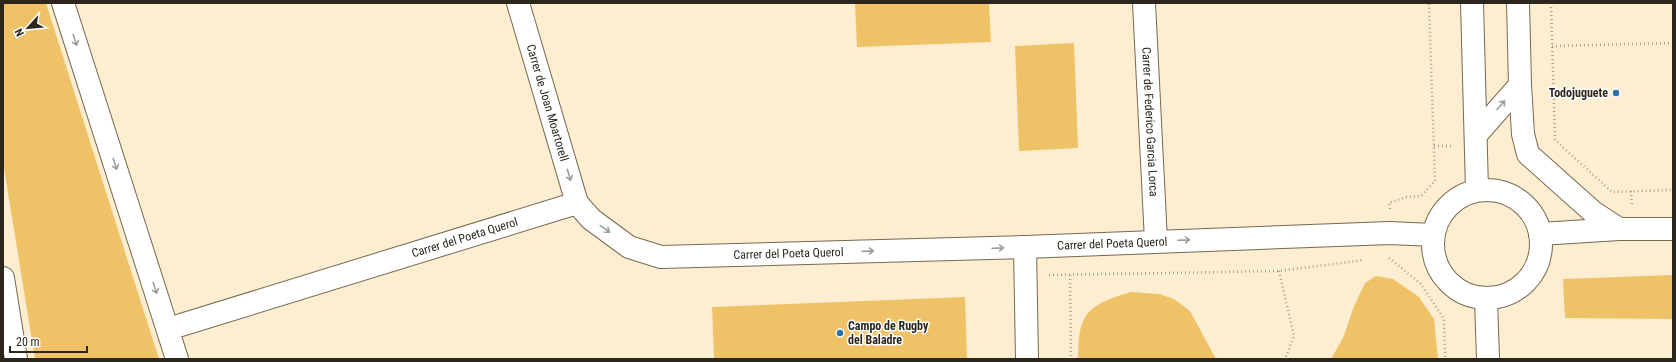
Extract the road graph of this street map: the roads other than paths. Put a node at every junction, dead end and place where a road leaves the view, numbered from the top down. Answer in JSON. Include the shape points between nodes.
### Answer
{"nodes":[{"id":1,"x":63,"y":3,"type":"edge"},
{"id":2,"x":518,"y":3,"type":"edge"},
{"id":3,"x":1144,"y":3,"type":"edge"},
{"id":4,"x":1472,"y":3,"type":"edge"},
{"id":5,"x":1518,"y":3,"type":"edge"},
{"id":6,"x":1520,"y":85,"type":"junction"},
{"id":7,"x":1476,"y":134,"type":"junction"},
{"id":8,"x":1477,"y":190,"type":"junction"},
{"id":9,"x":577,"y":203,"type":"junction"},
{"id":10,"x":1619,"y":229,"type":"junction"},
{"id":11,"x":1673,"y":229,"type":"edge"},
{"id":12,"x":1540,"y":234,"type":"junction"},
{"id":13,"x":1433,"y":235,"type":"junction"},
{"id":14,"x":1156,"y":241,"type":"junction"},
{"id":15,"x":1025,"y":247,"type":"junction"},
{"id":16,"x":3,"y":278,"type":"edge"},
{"id":17,"x":1486,"y":299,"type":"junction"},
{"id":18,"x":181,"y":325,"type":"dead end"},
{"id":19,"x":16,"y":359,"type":"edge"},
{"id":20,"x":177,"y":359,"type":"edge"},
{"id":21,"x":1027,"y":359,"type":"edge"},
{"id":22,"x":1488,"y":359,"type":"edge"}],
"edges":[{"from":1,"to":20,"type":"street","one_way":true},
{"from":2,"to":9,"type":"street","name":"Carrer de Joan Moartorell","one_way":true},
{"from":3,"to":14,"type":"street","name":"Carrer de Federico Garcia Lorca"},
{"from":4,"to":7,"type":"street"},
{"from":5,"to":6,"type":"street"},
{"from":7,"to":6,"type":"street","one_way":true},
{"from":6,"to":10,"type":"street","via":[[1523,134],[1528,154],[1593,212]]},
{"from":7,"to":8,"type":"street"},
{"from":8,"to":12,"type":"street","via":[[1494,190],[1520,201],[1535,218]]},
{"from":8,"to":13,"type":"street","via":[[1459,197],[1445,209]]},
{"from":9,"to":15,"type":"street","name":"Carrer del Poeta Querol","one_way":true,"via":[[591,219],[629,247],[661,257]]},
{"from":9,"to":18,"type":"street","name":"Carrer del Poeta Querol"},
{"from":10,"to":11,"type":"street"},
{"from":10,"to":12,"type":"street"},
{"from":12,"to":17,"type":"street","via":[[1541,251],[1536,268],[1526,282],[1513,292]]},
{"from":14,"to":13,"type":"street","name":"Carrer del Poeta Querol","one_way":true,"via":[[1390,233]]},
{"from":13,"to":17,"type":"street","via":[[1435,262],[1445,279],[1459,291]]},
{"from":14,"to":15,"type":"street","name":"Carrer del Poeta Querol"},
{"from":15,"to":21,"type":"street"},
{"from":16,"to":19,"type":"street"},
{"from":17,"to":22,"type":"street"}]}
